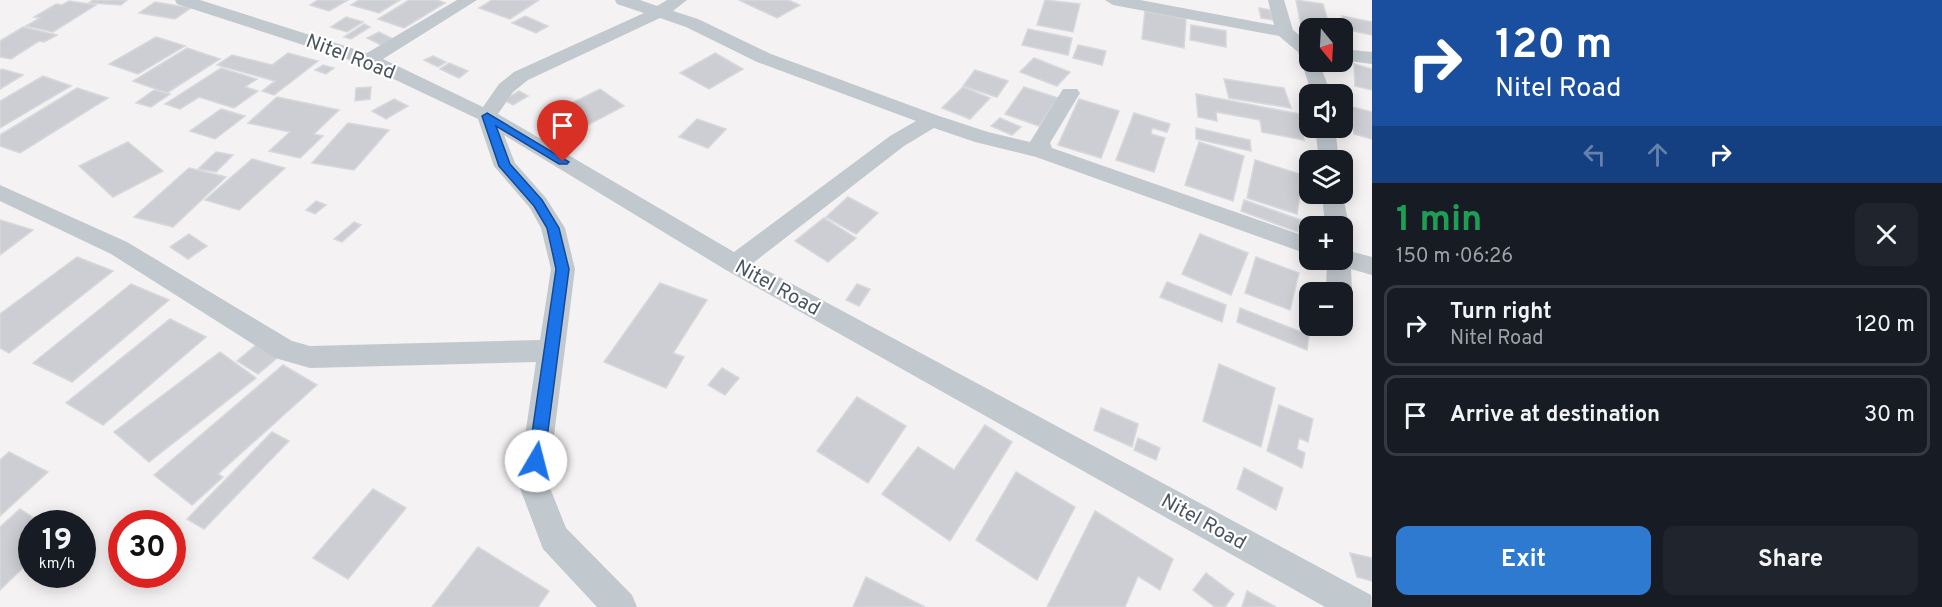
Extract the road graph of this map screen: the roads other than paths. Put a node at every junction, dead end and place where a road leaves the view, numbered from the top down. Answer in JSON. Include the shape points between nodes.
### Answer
{"nodes":[{"id":1,"x":183,"y":0,"type":"edge"},
{"id":2,"x":469,"y":0,"type":"edge"},
{"id":3,"x":623,"y":0,"type":"edge"},
{"id":4,"x":679,"y":0,"type":"edge"},
{"id":5,"x":1113,"y":0,"type":"edge"},
{"id":6,"x":1276,"y":0,"type":"edge"},
{"id":7,"x":657,"y":13,"type":"junction"},
{"id":8,"x":1284,"y":32,"type":"junction"},
{"id":9,"x":1299,"y":43,"type":"edge"},
{"id":10,"x":1353,"y":55,"type":"edge"},
{"id":11,"x":1372,"y":58,"type":"edge"},
{"id":12,"x":369,"y":60,"type":"junction"},
{"id":13,"x":1070,"y":93,"type":"dead end"},
{"id":14,"x":487,"y":116,"type":"junction"},
{"id":15,"x":932,"y":120,"type":"junction"},
{"id":16,"x":1043,"y":152,"type":"junction"},
{"id":17,"x":0,"y":192,"type":"edge"},
{"id":18,"x":1299,"y":243,"type":"edge"},
{"id":19,"x":1353,"y":262,"type":"edge"},
{"id":20,"x":735,"y":264,"type":"junction"},
{"id":21,"x":1372,"y":266,"type":"edge"},
{"id":22,"x":551,"y":351,"type":"junction"},
{"id":23,"x":620,"y":607,"type":"edge"},
{"id":24,"x":1359,"y":607,"type":"edge"}],
"edges":[{"from":1,"to":12,"type":"street","name":"Nitel Road"},
{"from":2,"to":12,"type":"street"},
{"from":3,"to":7,"type":"street"},
{"from":4,"to":7,"type":"street"},
{"from":5,"to":8,"type":"street"},
{"from":6,"to":8,"type":"street"},
{"from":7,"to":14,"type":"street","via":[[521,76],[506,88]]},
{"from":7,"to":15,"type":"street","via":[[692,23],[764,58]]},
{"from":8,"to":9,"type":"street"},
{"from":10,"to":11,"type":"street"},
{"from":12,"to":14,"type":"street","name":"Nitel Road"},
{"from":13,"to":16,"type":"street","via":[[1040,143]]},
{"from":14,"to":20,"type":"street","name":"Nitel Road"},
{"from":14,"to":22,"type":"street","via":[[505,166],[538,203],[553,228],[563,269]]},
{"from":15,"to":16,"type":"street"},
{"from":15,"to":20,"type":"street","via":[[897,141]]},
{"from":16,"to":18,"type":"street"},
{"from":17,"to":22,"type":"street","via":[[119,248],[284,350],[310,357]]},
{"from":19,"to":21,"type":"street"},
{"from":20,"to":24,"type":"street","name":"Nitel Road"},
{"from":22,"to":23,"type":"street","via":[[533,483],[554,538]]}]}
